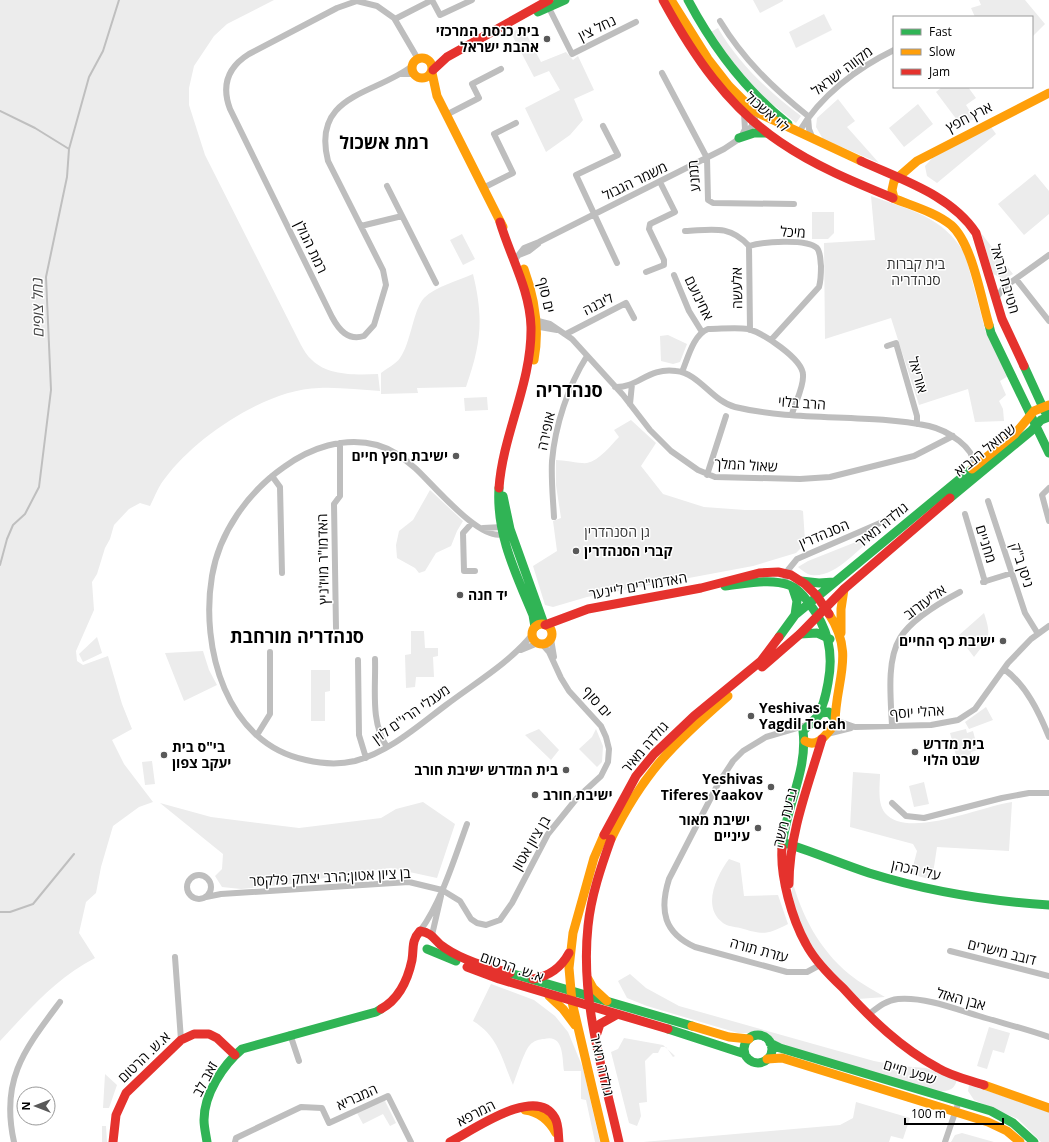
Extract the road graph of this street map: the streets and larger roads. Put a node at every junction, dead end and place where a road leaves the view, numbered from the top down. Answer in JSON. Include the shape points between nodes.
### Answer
{"nodes":[{"id":1,"x":432,"y":0,"type":"edge"},
{"id":2,"x":472,"y":0,"type":"edge"},
{"id":3,"x":565,"y":0,"type":"edge"},
{"id":4,"x":663,"y":0,"type":"edge"},
{"id":5,"x":671,"y":0,"type":"edge"},
{"id":6,"x":688,"y":0,"type":"edge"},
{"id":7,"x":549,"y":4,"type":"edge"},
{"id":8,"x":395,"y":20,"type":"junction"},
{"id":9,"x":720,"y":21,"type":"dead end"},
{"id":10,"x":636,"y":22,"type":"dead end"},
{"id":11,"x":893,"y":51,"type":"edge"},
{"id":12,"x":447,"y":57,"type":"junction"},
{"id":13,"x":418,"y":59,"type":"junction"},
{"id":14,"x":429,"y":60,"type":"junction"},
{"id":15,"x":501,"y":69,"type":"dead end"},
{"id":16,"x":432,"y":71,"type":"junction"},
{"id":17,"x":416,"y":73,"type":"junction"},
{"id":18,"x":662,"y":73,"type":"dead end"},
{"id":19,"x":1049,"y":93,"type":"edge"},
{"id":20,"x":437,"y":96,"type":"junction"},
{"id":21,"x":754,"y":111,"type":"junction"},
{"id":22,"x":743,"y":112,"type":"junction"},
{"id":23,"x":446,"y":115,"type":"junction"},
{"id":24,"x":808,"y":116,"type":"junction"},
{"id":25,"x":753,"y":122,"type":"junction"},
{"id":26,"x":516,"y":123,"type":"dead end"},
{"id":27,"x":603,"y":126,"type":"dead end"},
{"id":28,"x":799,"y":132,"type":"junction"},
{"id":29,"x":767,"y":133,"type":"junction"},
{"id":30,"x":739,"y":138,"type":"junction"},
{"id":31,"x":815,"y":140,"type":"junction"},
{"id":32,"x":707,"y":158,"type":"junction"},
{"id":33,"x":900,"y":179,"type":"junction"},
{"id":34,"x":660,"y":182,"type":"junction"},
{"id":35,"x":387,"y":186,"type":"dead end"},
{"id":36,"x":892,"y":187,"type":"junction"},
{"id":37,"x":483,"y":188,"type":"junction"},
{"id":38,"x":883,"y":193,"type":"junction"},
{"id":39,"x":894,"y":198,"type":"junction"},
{"id":40,"x":794,"y":204,"type":"dead end"},
{"id":41,"x":595,"y":214,"type":"junction"},
{"id":42,"x":402,"y":216,"type":"junction"},
{"id":43,"x":361,"y":226,"type":"junction"},
{"id":44,"x":685,"y":231,"type":"dead end"},
{"id":45,"x":749,"y":246,"type":"junction"},
{"id":46,"x":1049,"y":255,"type":"edge"},
{"id":47,"x":516,"y":258,"type":"junction"},
{"id":48,"x":617,"y":263,"type":"dead end"},
{"id":49,"x":646,"y":272,"type":"dead end"},
{"id":50,"x":674,"y":275,"type":"dead end"},
{"id":51,"x":1016,"y":279,"type":"junction"},
{"id":52,"x":436,"y":283,"type":"dead end"},
{"id":53,"x":991,"y":285,"type":"junction"},
{"id":54,"x":1003,"y":288,"type":"junction"},
{"id":55,"x":995,"y":300,"type":"junction"},
{"id":56,"x":634,"y":318,"type":"dead end"},
{"id":57,"x":1049,"y":321,"type":"edge"},
{"id":58,"x":535,"y":325,"type":"junction"},
{"id":59,"x":750,"y":330,"type":"junction"},
{"id":60,"x":702,"y":332,"type":"junction"},
{"id":61,"x":563,"y":333,"type":"junction"},
{"id":62,"x":771,"y":340,"type":"junction"},
{"id":63,"x":887,"y":346,"type":"dead end"},
{"id":64,"x":587,"y":356,"type":"junction"},
{"id":65,"x":682,"y":372,"type":"junction"},
{"id":66,"x":632,"y":384,"type":"junction"},
{"id":67,"x":615,"y":387,"type":"junction"},
{"id":68,"x":630,"y":404,"type":"junction"},
{"id":69,"x":1046,"y":406,"type":"edge"},
{"id":70,"x":792,"y":414,"type":"junction"},
{"id":71,"x":726,"y":416,"type":"dead end"},
{"id":72,"x":1030,"y":416,"type":"junction"},
{"id":73,"x":1048,"y":418,"type":"edge"},
{"id":74,"x":917,"y":424,"type":"junction"},
{"id":75,"x":1035,"y":427,"type":"junction"},
{"id":76,"x":936,"y":428,"type":"junction"},
{"id":77,"x":953,"y":436,"type":"junction"},
{"id":78,"x":340,"y":443,"type":"junction"},
{"id":79,"x":936,"y":444,"type":"junction"},
{"id":80,"x":1049,"y":453,"type":"edge"},
{"id":81,"x":973,"y":457,"type":"junction"},
{"id":82,"x":984,"y":459,"type":"junction"},
{"id":83,"x":973,"y":468,"type":"junction"},
{"id":84,"x":707,"y":474,"type":"junction"},
{"id":85,"x":272,"y":476,"type":"junction"},
{"id":86,"x":1049,"y":488,"type":"edge"},
{"id":87,"x":940,"y":496,"type":"joint"},
{"id":88,"x":988,"y":501,"type":"dead end"},
{"id":89,"x":938,"y":507,"type":"joint"},
{"id":90,"x":965,"y":514,"type":"dead end"},
{"id":91,"x":554,"y":517,"type":"dead end"},
{"id":92,"x":887,"y":520,"type":"dead end"},
{"id":93,"x":1049,"y":521,"type":"edge"},
{"id":94,"x":472,"y":523,"type":"junction"},
{"id":95,"x":504,"y":530,"type":"junction"},
{"id":96,"x":475,"y":571,"type":"dead end"},
{"id":97,"x":282,"y":573,"type":"dead end"},
{"id":98,"x":1012,"y":573,"type":"junction"},
{"id":99,"x":786,"y":574,"type":"junction"},
{"id":100,"x":801,"y":580,"type":"junction"},
{"id":101,"x":834,"y":582,"type":"junction"},
{"id":102,"x":788,"y":586,"type":"junction"},
{"id":103,"x":701,"y":588,"type":"junction"},
{"id":104,"x":844,"y":589,"type":"junction"},
{"id":105,"x":960,"y":592,"type":"dead end"},
{"id":106,"x":817,"y":596,"type":"junction"},
{"id":107,"x":809,"y":603,"type":"junction"},
{"id":108,"x":825,"y":608,"type":"junction"},
{"id":109,"x":579,"y":611,"type":"junction"},
{"id":110,"x":795,"y":615,"type":"junction"},
{"id":111,"x":818,"y":616,"type":"junction"},
{"id":112,"x":1049,"y":626,"type":"edge"},
{"id":113,"x":336,"y":628,"type":"dead end"},
{"id":114,"x":538,"y":628,"type":"junction"},
{"id":115,"x":800,"y":634,"type":"junction"},
{"id":116,"x":1038,"y":634,"type":"junction"},
{"id":117,"x":842,"y":638,"type":"junction"},
{"id":118,"x":830,"y":639,"type":"junction"},
{"id":119,"x":546,"y":640,"type":"junction"},
{"id":120,"x":270,"y":652,"type":"dead end"},
{"id":121,"x":512,"y":654,"type":"junction"},
{"id":122,"x":375,"y":659,"type":"dead end"},
{"id":123,"x":358,"y":660,"type":"dead end"},
{"id":124,"x":1004,"y":669,"type":"junction"},
{"id":125,"x":818,"y":715,"type":"junction"},
{"id":126,"x":835,"y":719,"type":"junction"},
{"id":127,"x":810,"y":724,"type":"junction"},
{"id":128,"x":892,"y":726,"type":"junction"},
{"id":129,"x":855,"y":727,"type":"junction"},
{"id":130,"x":786,"y":732,"type":"junction"},
{"id":131,"x":257,"y":735,"type":"junction"},
{"id":132,"x":824,"y":736,"type":"junction"},
{"id":133,"x":1049,"y":737,"type":"edge"},
{"id":134,"x":804,"y":739,"type":"junction"},
{"id":135,"x":387,"y":747,"type":"junction"},
{"id":136,"x":366,"y":758,"type":"junction"},
{"id":137,"x":608,"y":762,"type":"joint"},
{"id":138,"x":1049,"y":793,"type":"edge"},
{"id":139,"x":892,"y":803,"type":"dead end"},
{"id":140,"x":467,"y":824,"type":"dead end"},
{"id":141,"x":782,"y":842,"type":"junction"},
{"id":142,"x":791,"y":845,"type":"junction"},
{"id":143,"x":211,"y":887,"type":"junction"},
{"id":144,"x":442,"y":890,"type":"junction"},
{"id":145,"x":221,"y":894,"type":"junction"},
{"id":146,"x":206,"y":897,"type":"junction"},
{"id":147,"x":512,"y":903,"type":"joint"},
{"id":148,"x":1049,"y":905,"type":"edge"},
{"id":149,"x":790,"y":907,"type":"junction"},
{"id":150,"x":420,"y":931,"type":"junction"},
{"id":151,"x":432,"y":937,"type":"junction"},
{"id":152,"x":414,"y":944,"type":"junction"},
{"id":153,"x":426,"y":950,"type":"junction"},
{"id":154,"x":570,"y":950,"type":"junction"},
{"id":155,"x":950,"y":951,"type":"dead end"},
{"id":156,"x":175,"y":956,"type":"dead end"},
{"id":157,"x":820,"y":965,"type":"junction"},
{"id":158,"x":410,"y":967,"type":"junction"},
{"id":159,"x":586,"y":974,"type":"junction"},
{"id":160,"x":1049,"y":976,"type":"edge"},
{"id":161,"x":528,"y":978,"type":"junction"},
{"id":162,"x":571,"y":991,"type":"junction"},
{"id":163,"x":542,"y":992,"type":"junction"},
{"id":164,"x":588,"y":997,"type":"junction"},
{"id":165,"x":60,"y":1002,"type":"dead end"},
{"id":166,"x":572,"y":1002,"type":"junction"},
{"id":167,"x":609,"y":1003,"type":"junction"},
{"id":168,"x":590,"y":1007,"type":"junction"},
{"id":169,"x":616,"y":1015,"type":"junction"},
{"id":170,"x":868,"y":1015,"type":"junction"},
{"id":171,"x":578,"y":1029,"type":"junction"},
{"id":172,"x":290,"y":1034,"type":"junction"},
{"id":173,"x":596,"y":1037,"type":"junction"},
{"id":174,"x":1049,"y":1037,"type":"edge"},
{"id":175,"x":749,"y":1039,"type":"junction"},
{"id":176,"x":180,"y":1040,"type":"junction"},
{"id":177,"x":770,"y":1043,"type":"junction"},
{"id":178,"x":745,"y":1054,"type":"junction"},
{"id":179,"x":235,"y":1055,"type":"junction"},
{"id":180,"x":768,"y":1059,"type":"junction"},
{"id":181,"x":299,"y":1061,"type":"dead end"},
{"id":182,"x":6,"y":1081,"type":"dead end"},
{"id":183,"x":959,"y":1101,"type":"junction"},
{"id":184,"x":3,"y":1108,"type":"dead end"},
{"id":185,"x":1049,"y":1108,"type":"edge"},
{"id":186,"x":955,"y":1111,"type":"junction"},
{"id":187,"x":559,"y":1141,"type":"edge"},
{"id":188,"x":14,"y":1142,"type":"edge"},
{"id":189,"x":114,"y":1142,"type":"edge"},
{"id":190,"x":207,"y":1142,"type":"edge"},
{"id":191,"x":234,"y":1142,"type":"edge"},
{"id":192,"x":411,"y":1142,"type":"edge"},
{"id":193,"x":450,"y":1142,"type":"edge"},
{"id":194,"x":605,"y":1142,"type":"edge"},
{"id":195,"x":619,"y":1142,"type":"edge"},
{"id":196,"x":945,"y":1142,"type":"edge"},
{"id":197,"x":1020,"y":1142,"type":"edge"},
{"id":198,"x":1034,"y":1142,"type":"edge"}],
"edges":[{"from":1,"to":2,"type":"street","via":[[440,15]]},
{"from":1,"to":8,"type":"street"},
{"from":3,"to":7,"type":"street"},
{"from":4,"to":22,"type":"street","name":"לוי אשכול","via":[[689,47]]},
{"from":5,"to":21,"type":"street","name":"לוי אשכול","via":[[707,60]]},
{"from":6,"to":28,"type":"street","via":[[707,36],[740,79],[760,101]]},
{"from":7,"to":10,"type":"street","name":"נחל צין","via":[[572,54]]},
{"from":7,"to":12,"type":"street"},
{"from":8,"to":13,"type":"street","name":"רמת הגולן"},
{"from":8,"to":43,"type":"street","name":"רמת הגולן","via":[[369,3],[357,1],[344,4],[241,59],[226,81],[226,96],[230,108],[332,317],[342,331],[353,338],[364,336],[374,325],[386,285],[383,270]]},
{"from":9,"to":24,"type":"street","via":[[731,40],[753,67]]},
{"from":11,"to":24,"type":"street","name":"מקווה ישראל","via":[[859,70],[823,99]]},
{"from":12,"to":14,"type":"street"},
{"from":12,"to":16,"type":"street"},
{"from":13,"to":14,"type":"street"},
{"from":13,"to":17,"type":"street"},
{"from":14,"to":16,"type":"street"},
{"from":15,"to":23,"type":"street","via":[[472,84],[479,98]]},
{"from":16,"to":17,"type":"street","via":[[428,77]]},
{"from":16,"to":20,"type":"street","name":"ים סוף"},
{"from":17,"to":20,"type":"street","name":"ים סוף"},
{"from":17,"to":43,"type":"street","name":"רמת הגולן","via":[[400,75],[353,96],[333,116],[327,129],[328,161]]},
{"from":18,"to":32,"type":"street","name":"תמנע"},
{"from":19,"to":33,"type":"street","name":"ארץ חפץ","via":[[923,157]]},
{"from":20,"to":23,"type":"street","name":"ים סוף"},
{"from":21,"to":25,"type":"street"},
{"from":21,"to":28,"type":"street","name":"לוי אשכול"},
{"from":22,"to":25,"type":"street","name":"לוי אשכול"},
{"from":22,"to":30,"type":"street","via":[[745,129]]},
{"from":23,"to":37,"type":"street","name":"ים סוף"},
{"from":24,"to":28,"type":"street","name":"מקווה ישראל"},
{"from":24,"to":31,"type":"street","name":"מקווה ישראל","via":[[809,129]]},
{"from":25,"to":29,"type":"street","name":"לוי אשכול"},
{"from":25,"to":30,"type":"street","name":"משמר הגבול"},
{"from":26,"to":37,"type":"street","via":[[494,134],[513,173]]},
{"from":27,"to":41,"type":"street","via":[[618,155],[576,175]]},
{"from":28,"to":31,"type":"street","name":"לוי אשכול"},
{"from":29,"to":30,"type":"street","via":[[754,133]]},
{"from":29,"to":38,"type":"street","name":"לוי אשכול","via":[[811,160]]},
{"from":30,"to":32,"type":"street","name":"משמר הגבול"},
{"from":31,"to":33,"type":"street","name":"לוי אשכול"},
{"from":32,"to":34,"type":"street","name":"משמר הגבול"},
{"from":32,"to":40,"type":"street","name":"תמנע","via":[[708,200],[713,203]]},
{"from":33,"to":36,"type":"street","name":"ארץ חפץ"},
{"from":33,"to":53,"type":"street","name":"חטיבת הראל","via":[[946,201],[970,224],[980,242]]},
{"from":34,"to":41,"type":"street","name":"משמר הגבול"},
{"from":34,"to":49,"type":"street","via":[[675,212],[650,224],[649,229],[664,265]]},
{"from":35,"to":42,"type":"street"},
{"from":36,"to":38,"type":"street","name":"ארץ חפץ"},
{"from":36,"to":39,"type":"street"},
{"from":37,"to":47,"type":"street","name":"ים סוף","via":[[500,222],[506,242]]},
{"from":38,"to":39,"type":"street","name":"לוי אשכול"},
{"from":39,"to":72,"type":"street","name":"חטיבת הראל","via":[[945,220],[963,240],[970,256],[991,333]]},
{"from":41,"to":47,"type":"street","name":"משמר הגבול","via":[[539,242]]},
{"from":41,"to":48,"type":"street"},
{"from":42,"to":43,"type":"street"},
{"from":42,"to":52,"type":"street"},
{"from":44,"to":45,"type":"street","via":[[724,230],[738,235]]},
{"from":45,"to":59,"type":"street","name":"אלעשה"},
{"from":45,"to":62,"type":"street","name":"מיכל","via":[[803,242],[817,248],[820,254],[819,288]]},
{"from":46,"to":51,"type":"street"},
{"from":47,"to":58,"type":"street","name":"ים סוף"},
{"from":50,"to":60,"type":"street","name":"אחינועם","via":[[689,311]]},
{"from":51,"to":54,"type":"street"},
{"from":51,"to":57,"type":"street"},
{"from":53,"to":54,"type":"street"},
{"from":53,"to":55,"type":"street","name":"חטיבת הראל"},
{"from":54,"to":55,"type":"street"},
{"from":55,"to":69,"type":"street","name":"חטיבת הראל","via":[[1010,340]]},
{"from":56,"to":61,"type":"street","name":"ליבנה","via":[[626,303]]},
{"from":58,"to":61,"type":"street"},
{"from":58,"to":95,"type":"street","name":"ים סוף","via":[[534,360],[526,380],[500,475]]},
{"from":59,"to":60,"type":"street","name":"אחינועם","via":[[708,329]]},
{"from":59,"to":62,"type":"street","name":"אחינועם"},
{"from":60,"to":65,"type":"street","name":"אחינועם","via":[[697,337]]},
{"from":61,"to":64,"type":"street","name":"שאול המלך"},
{"from":62,"to":70,"type":"street","name":"אחינועם","via":[[792,357],[802,370],[803,380]]},
{"from":63,"to":74,"type":"street","name":"אוריאל","via":[[896,343]]},
{"from":64,"to":67,"type":"street","name":"שאול המלך"},
{"from":64,"to":91,"type":"street","name":"אופירה","via":[[574,378],[558,429],[552,462]]},
{"from":65,"to":66,"type":"street","name":"הרב בלוי","via":[[658,371]]},
{"from":65,"to":70,"type":"street","name":"הרב בלוי","via":[[729,405]]},
{"from":66,"to":67,"type":"street","name":"הרב בלוי"},
{"from":66,"to":68,"type":"street"},
{"from":67,"to":68,"type":"street","name":"שאול המלך"},
{"from":68,"to":84,"type":"street","name":"שאול המלך","via":[[650,430],[671,451]]},
{"from":69,"to":72,"type":"street","name":"שמואל הנביא"},
{"from":69,"to":73,"type":"street","name":"חטיבת הראל"},
{"from":70,"to":74,"type":"street","name":"הרב בלוי"},
{"from":71,"to":84,"type":"street"},
{"from":72,"to":75,"type":"street","name":"חטיבת הראל"},
{"from":72,"to":82,"type":"street","name":"שמואל הנביא","via":[[1015,434]]},
{"from":73,"to":75,"type":"street","name":"שמואל הנביא","via":[[1041,420]]},
{"from":74,"to":76,"type":"street","name":"הרב בלוי"},
{"from":75,"to":80,"type":"street","name":"חטיבת הראל"},
{"from":75,"to":89,"type":"street","name":"שמואל הנביא"},
{"from":76,"to":77,"type":"street","name":"הרב בלוי"},
{"from":76,"to":79,"type":"street","via":[[939,436]]},
{"from":77,"to":79,"type":"street","name":"שאול המלך"},
{"from":77,"to":81,"type":"street","name":"הרב בלוי"},
{"from":78,"to":85,"type":"street","name":"מעגלי הרי''ם לוין","via":[[317,448]]},
{"from":78,"to":94,"type":"street","name":"מעגלי הרי''ם לוין","via":[[376,445],[396,454],[415,468]]},
{"from":78,"to":113,"type":"street","name":"האדמו\"ר מויז'ניץ","via":[[340,496],[334,504]]},
{"from":79,"to":84,"type":"street","name":"שאול המלך","via":[[914,456],[830,477],[724,478]]},
{"from":81,"to":82,"type":"street"},
{"from":81,"to":83,"type":"street"},
{"from":82,"to":83,"type":"street","name":"שמואל הנביא"},
{"from":83,"to":87,"type":"street","name":"שמואל הנביא"},
{"from":85,"to":97,"type":"street","via":[[280,487]]},
{"from":85,"to":131,"type":"street","name":"מעגלי הרי''ם לוין","via":[[249,499],[226,535],[212,576],[209,609],[216,669],[236,711]]},
{"from":86,"to":93,"type":"street","via":[[1042,495]]},
{"from":87,"to":101,"type":"street","name":"גולדה מאיר"},
{"from":88,"to":98,"type":"street","name":"ניסן ב\"ק"},
{"from":89,"to":104,"type":"street","name":"גולדה מאיר"},
{"from":90,"to":98,"type":"street","name":"מחניים","via":[[984,582]]},
{"from":92,"to":99,"type":"street","name":"הסנהדרין","via":[[797,559],[790,565]]},
{"from":94,"to":95,"type":"street","name":"מעגלי הרי''ם לוין","via":[[494,535]]},
{"from":94,"to":96,"type":"street","via":[[464,534],[464,571]]},
{"from":95,"to":114,"type":"street","name":"ים סוף"},
{"from":95,"to":114,"type":"street","name":"ים סוף","via":[[525,599]]},
{"from":98,"to":116,"type":"street","name":"ניסן ב\"ק","via":[[1025,613]]},
{"from":99,"to":100,"type":"street","name":"האדמו\"רים ליינער"},
{"from":99,"to":102,"type":"street","name":"הסנהדרין"},
{"from":99,"to":103,"type":"street","name":"האדמו\"רים ליינער","via":[[759,573]]},
{"from":100,"to":101,"type":"street"},
{"from":100,"to":106,"type":"street","name":"האדמו\"רים ליינער"},
{"from":101,"to":106,"type":"street","name":"גולדה מאיר"},
{"from":102,"to":103,"type":"street","name":"האדמו\"רים ליינער","via":[[767,583]]},
{"from":102,"to":107,"type":"street"},
{"from":102,"to":110,"type":"street","via":[[797,601]]},
{"from":103,"to":109,"type":"street","name":"האדמו\"רים ליינער"},
{"from":104,"to":108,"type":"street","name":"גולדה מאיר"},
{"from":104,"to":117,"type":"street","via":[[841,613]]},
{"from":105,"to":128,"type":"street","name":"אליעזרוב","via":[[927,613],[900,638],[891,675]]},
{"from":106,"to":107,"type":"street","name":"גולדה מאיר"},
{"from":106,"to":108,"type":"street","name":"האדמו\"רים ליינער"},
{"from":107,"to":110,"type":"street","name":"גולדה מאיר"},
{"from":107,"to":111,"type":"street"},
{"from":108,"to":111,"type":"street","name":"גולדה מאיר"},
{"from":108,"to":117,"type":"street"},
{"from":109,"to":114,"type":"street","name":"האדמו\"רים ליינער"},
{"from":109,"to":119,"type":"street","name":"האדמו\"רים ליינער"},
{"from":110,"to":154,"type":"street","name":"גולדה מאיר","via":[[761,661],[680,728],[636,776],[606,830],[594,858]]},
{"from":111,"to":115,"type":"street","name":"גולדה מאיר"},
{"from":111,"to":118,"type":"street"},
{"from":112,"to":116,"type":"street","name":"אהלי יוסף"},
{"from":114,"to":119,"type":"street"},
{"from":114,"to":119,"type":"street","via":[[549,627]]},
{"from":114,"to":121,"type":"street","name":"מעגלי הרי''ם לוין"},
{"from":115,"to":118,"type":"street","via":[[817,633]]},
{"from":115,"to":159,"type":"street","name":"גולדה מאיר","via":[[686,732],[658,761],[630,801],[614,830],[598,881],[588,928]]},
{"from":116,"to":124,"type":"street","name":"אהלי יוסף"},
{"from":117,"to":126,"type":"street","via":[[843,667]]},
{"from":118,"to":125,"type":"street","via":[[831,673],[823,706]]},
{"from":119,"to":121,"type":"street","name":"מעגלי הרי''ם לוין"},
{"from":119,"to":137,"type":"street","name":"ים סוף","via":[[569,691],[601,726],[609,749]]},
{"from":120,"to":131,"type":"street","via":[[270,714]]},
{"from":121,"to":135,"type":"street","name":"מעגלי הרי''ם לוין"},
{"from":122,"to":135,"type":"street","via":[[377,727]]},
{"from":123,"to":136,"type":"street","via":[[359,735]]},
{"from":124,"to":128,"type":"street","name":"אהלי יוסף","via":[[975,708],[958,720],[931,725]]},
{"from":124,"to":133,"type":"street","via":[[1024,689]]},
{"from":125,"to":126,"type":"street","via":[[829,712]]},
{"from":125,"to":127,"type":"street"},
{"from":126,"to":129,"type":"street"},
{"from":126,"to":132,"type":"street","name":"גבעת משה","via":[[834,727]]},
{"from":127,"to":130,"type":"street","name":"עזרת תורה"},
{"from":127,"to":134,"type":"street","via":[[803,731]]},
{"from":128,"to":129,"type":"street","name":"אהלי יוסף"},
{"from":129,"to":132,"type":"street"},
{"from":130,"to":134,"type":"street","via":[[798,733]]},
{"from":130,"to":157,"type":"street","name":"עזרת תורה","via":[[759,740],[733,762],[718,784],[671,874],[665,890],[664,910],[672,932],[696,947],[787,972],[807,972]]},
{"from":131,"to":136,"type":"street","name":"מעגלי הרי''ם לוין","via":[[276,750],[299,759],[340,764]]},
{"from":132,"to":134,"type":"street","via":[[814,744]]},
{"from":132,"to":142,"type":"street","name":"גבעת משה"},
{"from":134,"to":141,"type":"street","name":"גבעת משה","via":[[804,759]]},
{"from":135,"to":136,"type":"street","name":"מעגלי הרי''ם לוין"},
{"from":137,"to":147,"type":"street","name":"בן ציון אטון","via":[[601,776],[577,798],[548,834]]},
{"from":138,"to":139,"type":"street","via":[[1029,793],[1002,798],[924,818],[906,816]]},
{"from":140,"to":144,"type":"street"},
{"from":141,"to":142,"type":"street","name":"עלי הכהן"},
{"from":141,"to":149,"type":"street","name":"גבעת משה","via":[[782,870]]},
{"from":142,"to":148,"type":"street","name":"עלי הכהן","via":[[848,866],[917,886],[1010,903]]},
{"from":142,"to":149,"type":"street","name":"גבעת משה"},
{"from":143,"to":145,"type":"street"},
{"from":143,"to":146,"type":"street"},
{"from":143,"to":146,"type":"street","via":[[208,879],[201,875],[193,876],[187,883],[187,891],[191,897],[199,900]]},
{"from":144,"to":145,"type":"street","name":"בן ציון אטון;הרב יצחק פלקסר","via":[[417,883],[401,882]]},
{"from":144,"to":147,"type":"street","name":"בן ציון אטון;הרב יצחק פלקסר","via":[[460,901],[471,919],[481,925],[496,922]]},
{"from":144,"to":150,"type":"street"},
{"from":144,"to":151,"type":"street"},
{"from":145,"to":146,"type":"street","name":"בן ציון אטון;הרב יצחק פלקסר"},
{"from":149,"to":157,"type":"street","name":"גבעת משה","via":[[801,936]]},
{"from":150,"to":151,"type":"street","via":[[426,931]]},
{"from":150,"to":152,"type":"street","via":[[415,935]]},
{"from":151,"to":153,"type":"street","via":[[432,945]]},
{"from":151,"to":161,"type":"street","name":"א.ש. הרטום","via":[[444,948],[464,959]]},
{"from":152,"to":153,"type":"street","via":[[418,949]]},
{"from":152,"to":158,"type":"street"},
{"from":153,"to":158,"type":"street"},
{"from":153,"to":163,"type":"street","name":"א.ש. הרטום","via":[[486,975]]},
{"from":154,"to":161,"type":"street","via":[[562,965],[553,973],[540,978]]},
{"from":154,"to":162,"type":"street","name":"גולדה מאיר"},
{"from":155,"to":160,"type":"street","name":"דובב מישרים"},
{"from":156,"to":176,"type":"street"},
{"from":157,"to":170,"type":"street"},
{"from":158,"to":172,"type":"street","via":[[402,988],[383,1009]]},
{"from":159,"to":164,"type":"street","name":"גולדה מאיר"},
{"from":159,"to":167,"type":"street","via":[[593,988]]},
{"from":161,"to":162,"type":"street","name":"א.ש. הרטום"},
{"from":162,"to":164,"type":"street","name":"א.ש. הרטום"},
{"from":162,"to":166,"type":"street","name":"גולדה מאיר"},
{"from":163,"to":166,"type":"street","name":"א.ש. הרטום"},
{"from":163,"to":171,"type":"street","via":[[563,1009]]},
{"from":164,"to":167,"type":"street"},
{"from":164,"to":168,"type":"street","name":"גולדה מאיר"},
{"from":165,"to":182,"type":"street","via":[[17,1060]]},
{"from":166,"to":168,"type":"street","name":"א.ש. הרטום"},
{"from":166,"to":171,"type":"street","name":"גולדה מאיר"},
{"from":167,"to":175,"type":"street","via":[[729,1037]]},
{"from":168,"to":169,"type":"street"},
{"from":168,"to":173,"type":"street","name":"גולדה מאיר"},
{"from":169,"to":173,"type":"street","via":[[600,1024]]},
{"from":169,"to":178,"type":"street"},
{"from":170,"to":174,"type":"street","name":"אבן האזל","via":[[880,1005],[897,999],[930,1002]]},
{"from":170,"to":185,"type":"street","via":[[901,1044],[939,1069]]},
{"from":171,"to":194,"type":"street","name":"גולדה מאיר"},
{"from":172,"to":179,"type":"street","via":[[242,1049]]},
{"from":172,"to":181,"type":"street"},
{"from":173,"to":195,"type":"street","name":"גולדה מאיר"},
{"from":175,"to":177,"type":"street","via":[[760,1036]]},
{"from":175,"to":178,"type":"street"},
{"from":176,"to":179,"type":"street","name":"א.ש. הרטום","via":[[194,1034],[209,1034]]},
{"from":176,"to":189,"type":"street","name":"א.ש. הרטום","via":[[126,1093],[116,1115]]},
{"from":177,"to":180,"type":"street","via":[[772,1052]]},
{"from":177,"to":183,"type":"street","name":"שפע חיים"},
{"from":178,"to":180,"type":"street","via":[[755,1063]]},
{"from":179,"to":190,"type":"street","name":"זאב לב","via":[[217,1080],[207,1100],[204,1120]]},
{"from":180,"to":186,"type":"street","name":"שפע חיים","via":[[782,1058]]},
{"from":183,"to":186,"type":"street"},
{"from":183,"to":198,"type":"street","name":"שפע חיים","via":[[1003,1117],[1020,1128]]},
{"from":184,"to":188,"type":"street"},
{"from":186,"to":196,"type":"street"},
{"from":186,"to":197,"type":"street","name":"שפע חיים","via":[[998,1126]]},
{"from":187,"to":193,"type":"street","name":"המרפא","via":[[550,1122],[543,1115],[531,1110],[514,1110]]},
{"from":191,"to":192,"type":"street","name":"המבריא","via":[[236,1138],[301,1107],[322,1108],[329,1123],[388,1096]]}]}
